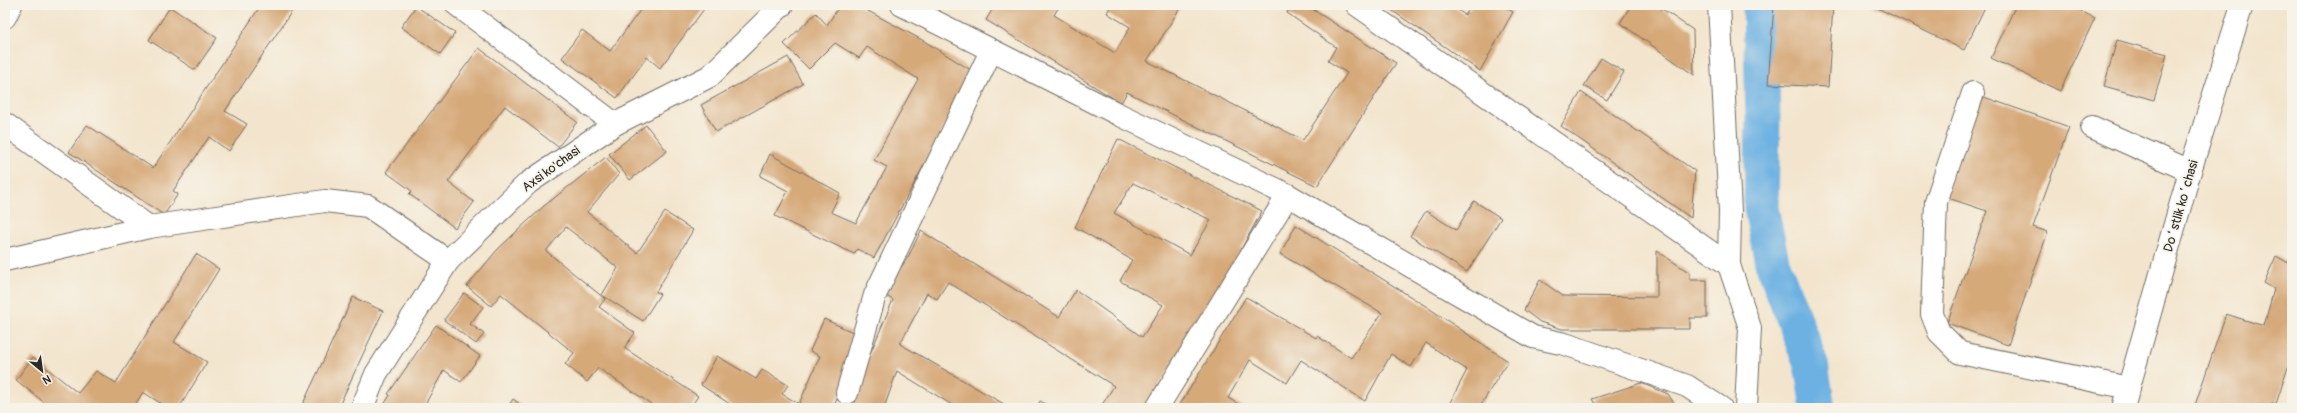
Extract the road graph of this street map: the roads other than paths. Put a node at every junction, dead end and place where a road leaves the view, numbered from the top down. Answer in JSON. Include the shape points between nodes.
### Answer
{"nodes":[{"id":1,"x":11,"y":5,"type":"edge"},
{"id":2,"x":456,"y":5,"type":"edge"},
{"id":3,"x":782,"y":5,"type":"edge"},
{"id":4,"x":902,"y":5,"type":"edge"},
{"id":5,"x":1357,"y":5,"type":"edge"},
{"id":6,"x":1719,"y":5,"type":"edge"},
{"id":7,"x":2239,"y":6,"type":"edge"},
{"id":8,"x":5,"y":17,"type":"edge"},
{"id":9,"x":991,"y":51,"type":"junction"},
{"id":10,"x":1973,"y":93,"type":"dead end"},
{"id":11,"x":5,"y":124,"type":"edge"},
{"id":12,"x":615,"y":124,"type":"junction"},
{"id":13,"x":2092,"y":127,"type":"dead end"},
{"id":14,"x":2190,"y":171,"type":"junction"},
{"id":15,"x":1288,"y":195,"type":"junction"},
{"id":16,"x":149,"y":227,"type":"junction"},
{"id":17,"x":5,"y":260,"type":"edge"},
{"id":18,"x":448,"y":262,"type":"junction"},
{"id":19,"x":1729,"y":265,"type":"junction"},
{"id":20,"x":847,"y":393,"type":"dead end"},
{"id":21,"x":2126,"y":398,"type":"edge"},
{"id":22,"x":362,"y":408,"type":"edge"},
{"id":23,"x":1157,"y":408,"type":"edge"},
{"id":24,"x":1721,"y":408,"type":"edge"},
{"id":25,"x":1746,"y":408,"type":"edge"}],
"edges":[{"from":1,"to":8,"type":"street"},
{"from":2,"to":12,"type":"street"},
{"from":3,"to":12,"type":"street","name":"Axsi ko'chasi","via":[[710,76]]},
{"from":4,"to":9,"type":"street"},
{"from":5,"to":19,"type":"street"},
{"from":6,"to":19,"type":"street","via":[[1730,211]]},
{"from":7,"to":14,"type":"street","name":"Doʻstlik koʻchasi"},
{"from":9,"to":15,"type":"street"},
{"from":9,"to":20,"type":"street","via":[[875,295]]},
{"from":10,"to":21,"type":"street","via":[[1936,202],[1932,314],[1939,332],[1960,354]]},
{"from":11,"to":16,"type":"street"},
{"from":12,"to":18,"type":"street","name":"Axsi ko'chasi","via":[[528,183]]},
{"from":13,"to":14,"type":"street"},
{"from":14,"to":21,"type":"street","name":"Doʻstlik koʻchasi"},
{"from":15,"to":23,"type":"street"},
{"from":15,"to":24,"type":"street","via":[[1533,337],[1565,344],[1687,386]]},
{"from":16,"to":17,"type":"street"},
{"from":16,"to":18,"type":"street","via":[[324,201],[368,206]]},
{"from":18,"to":22,"type":"street","name":"Axsi ko'chasi","via":[[376,374]]},
{"from":19,"to":25,"type":"street","via":[[1750,328]]}]}
